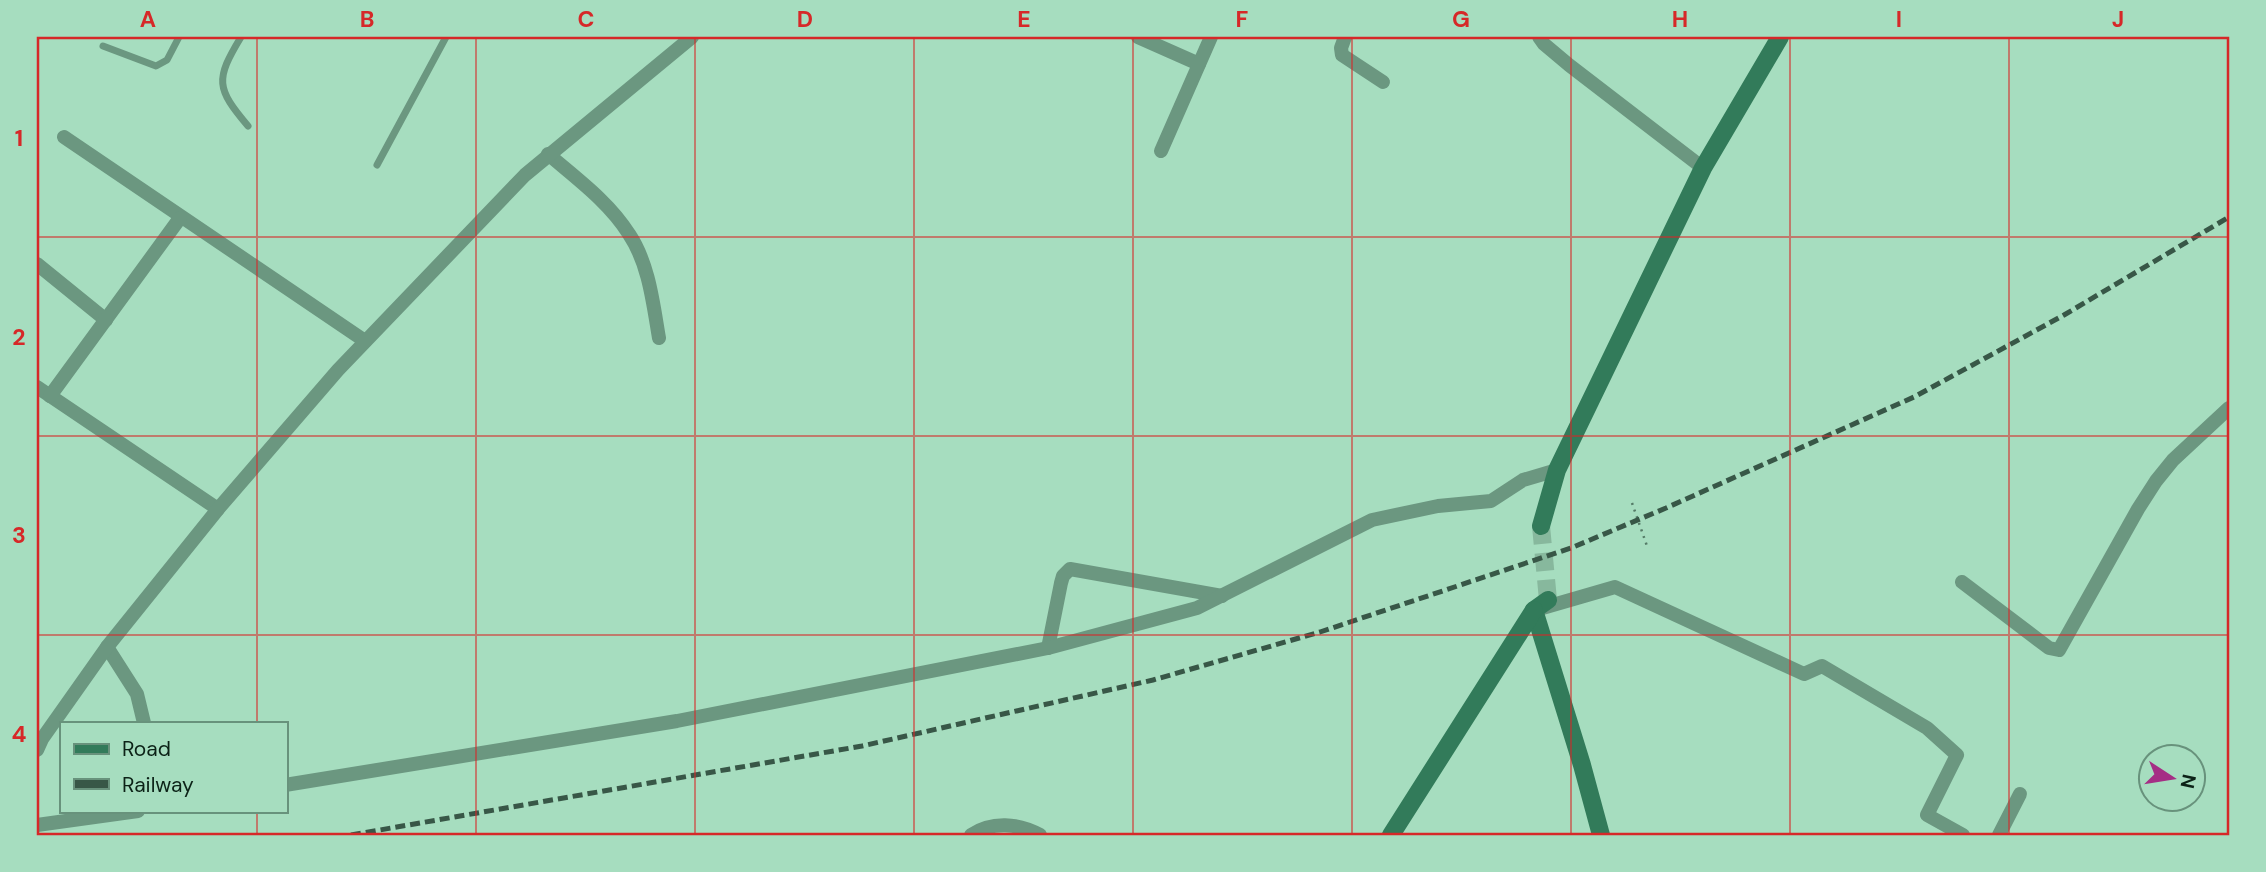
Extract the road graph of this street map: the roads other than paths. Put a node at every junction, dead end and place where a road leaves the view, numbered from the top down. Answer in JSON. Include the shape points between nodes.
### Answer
{"nodes":[{"id":1,"x":179,"y":37,"type":"edge"},
{"id":2,"x":241,"y":37,"type":"edge"},
{"id":3,"x":446,"y":37,"type":"edge"},
{"id":4,"x":692,"y":37,"type":"edge"},
{"id":5,"x":1138,"y":37,"type":"edge"},
{"id":6,"x":1211,"y":37,"type":"edge"},
{"id":7,"x":1345,"y":37,"type":"edge"},
{"id":8,"x":1539,"y":37,"type":"edge"},
{"id":9,"x":1780,"y":37,"type":"edge"},
{"id":10,"x":103,"y":46,"type":"dead end"},
{"id":11,"x":1199,"y":64,"type":"junction"},
{"id":12,"x":1383,"y":82,"type":"dead end"},
{"id":13,"x":248,"y":126,"type":"dead end"},
{"id":14,"x":64,"y":137,"type":"dead end"},
{"id":15,"x":1161,"y":151,"type":"dead end"},
{"id":16,"x":548,"y":154,"type":"junction"},
{"id":17,"x":377,"y":164,"type":"dead end"},
{"id":18,"x":1703,"y":167,"type":"junction"},
{"id":19,"x":180,"y":218,"type":"junction"},
{"id":20,"x":37,"y":264,"type":"edge"},
{"id":21,"x":106,"y":320,"type":"junction"},
{"id":22,"x":659,"y":338,"type":"dead end"},
{"id":23,"x":365,"y":341,"type":"junction"},
{"id":24,"x":37,"y":387,"type":"edge"},
{"id":25,"x":50,"y":396,"type":"junction"},
{"id":26,"x":2229,"y":408,"type":"edge"},
{"id":27,"x":1558,"y":470,"type":"junction"},
{"id":28,"x":218,"y":509,"type":"junction"},
{"id":29,"x":1541,"y":526,"type":"tunnel mouth"},
{"id":30,"x":1962,"y":582,"type":"dead end"},
{"id":31,"x":1223,"y":596,"type":"junction"},
{"id":32,"x":1541,"y":605,"type":"junction"},
{"id":33,"x":107,"y":647,"type":"junction"},
{"id":34,"x":1048,"y":648,"type":"junction"},
{"id":35,"x":144,"y":722,"type":"edge"},
{"id":36,"x":37,"y":750,"type":"edge"},
{"id":37,"x":287,"y":785,"type":"edge"},
{"id":38,"x":2020,"y":794,"type":"dead end"},
{"id":39,"x":131,"y":812,"type":"edge"},
{"id":40,"x":37,"y":825,"type":"edge"},
{"id":41,"x":971,"y":835,"type":"edge"},
{"id":42,"x":1040,"y":835,"type":"edge"},
{"id":43,"x":1391,"y":835,"type":"edge"},
{"id":44,"x":1601,"y":835,"type":"edge"},
{"id":45,"x":1963,"y":835,"type":"edge"},
{"id":46,"x":1999,"y":835,"type":"edge"}],
"edges":[{"from":1,"to":10,"type":"lane","via":[[167,60],[156,66]]},
{"from":2,"to":13,"type":"lane","via":[[224,71],[222,89]]},
{"from":3,"to":17,"type":"lane"},
{"from":4,"to":16,"type":"street"},
{"from":5,"to":11,"type":"street"},
{"from":6,"to":11,"type":"street"},
{"from":7,"to":12,"type":"street","via":[[1342,55]]},
{"from":8,"to":18,"type":"street","via":[[1590,82]]},
{"from":9,"to":18,"type":"main road"},
{"from":11,"to":15,"type":"street"},
{"from":14,"to":19,"type":"street"},
{"from":16,"to":22,"type":"street","via":[[631,235],[651,291]]},
{"from":16,"to":23,"type":"street"},
{"from":18,"to":27,"type":"main road"},
{"from":19,"to":21,"type":"street"},
{"from":19,"to":23,"type":"street"},
{"from":20,"to":21,"type":"street"},
{"from":21,"to":25,"type":"street"},
{"from":23,"to":28,"type":"street"},
{"from":24,"to":25,"type":"street"},
{"from":25,"to":28,"type":"street"},
{"from":26,"to":30,"type":"street","via":[[2157,481],[2059,650],[2049,649]]},
{"from":27,"to":29,"type":"main road"},
{"from":27,"to":31,"type":"street","via":[[1523,480],[1491,501],[1371,520]]},
{"from":28,"to":33,"type":"street"},
{"from":31,"to":34,"type":"street","via":[[1196,608]]},
{"from":31,"to":34,"type":"street","via":[[1070,569],[1061,583]]},
{"from":32,"to":43,"type":"main road"},
{"from":32,"to":44,"type":"main road"},
{"from":32,"to":45,"type":"street","via":[[1615,587],[1804,674],[1822,666],[1927,728],[1957,755],[1927,815]]},
{"from":33,"to":35,"type":"street","via":[[137,694]]},
{"from":33,"to":36,"type":"street"},
{"from":34,"to":37,"type":"street","via":[[677,722]]},
{"from":38,"to":46,"type":"street"},
{"from":39,"to":40,"type":"street"},
{"from":41,"to":42,"type":"street","via":[[1003,824]]}]}
